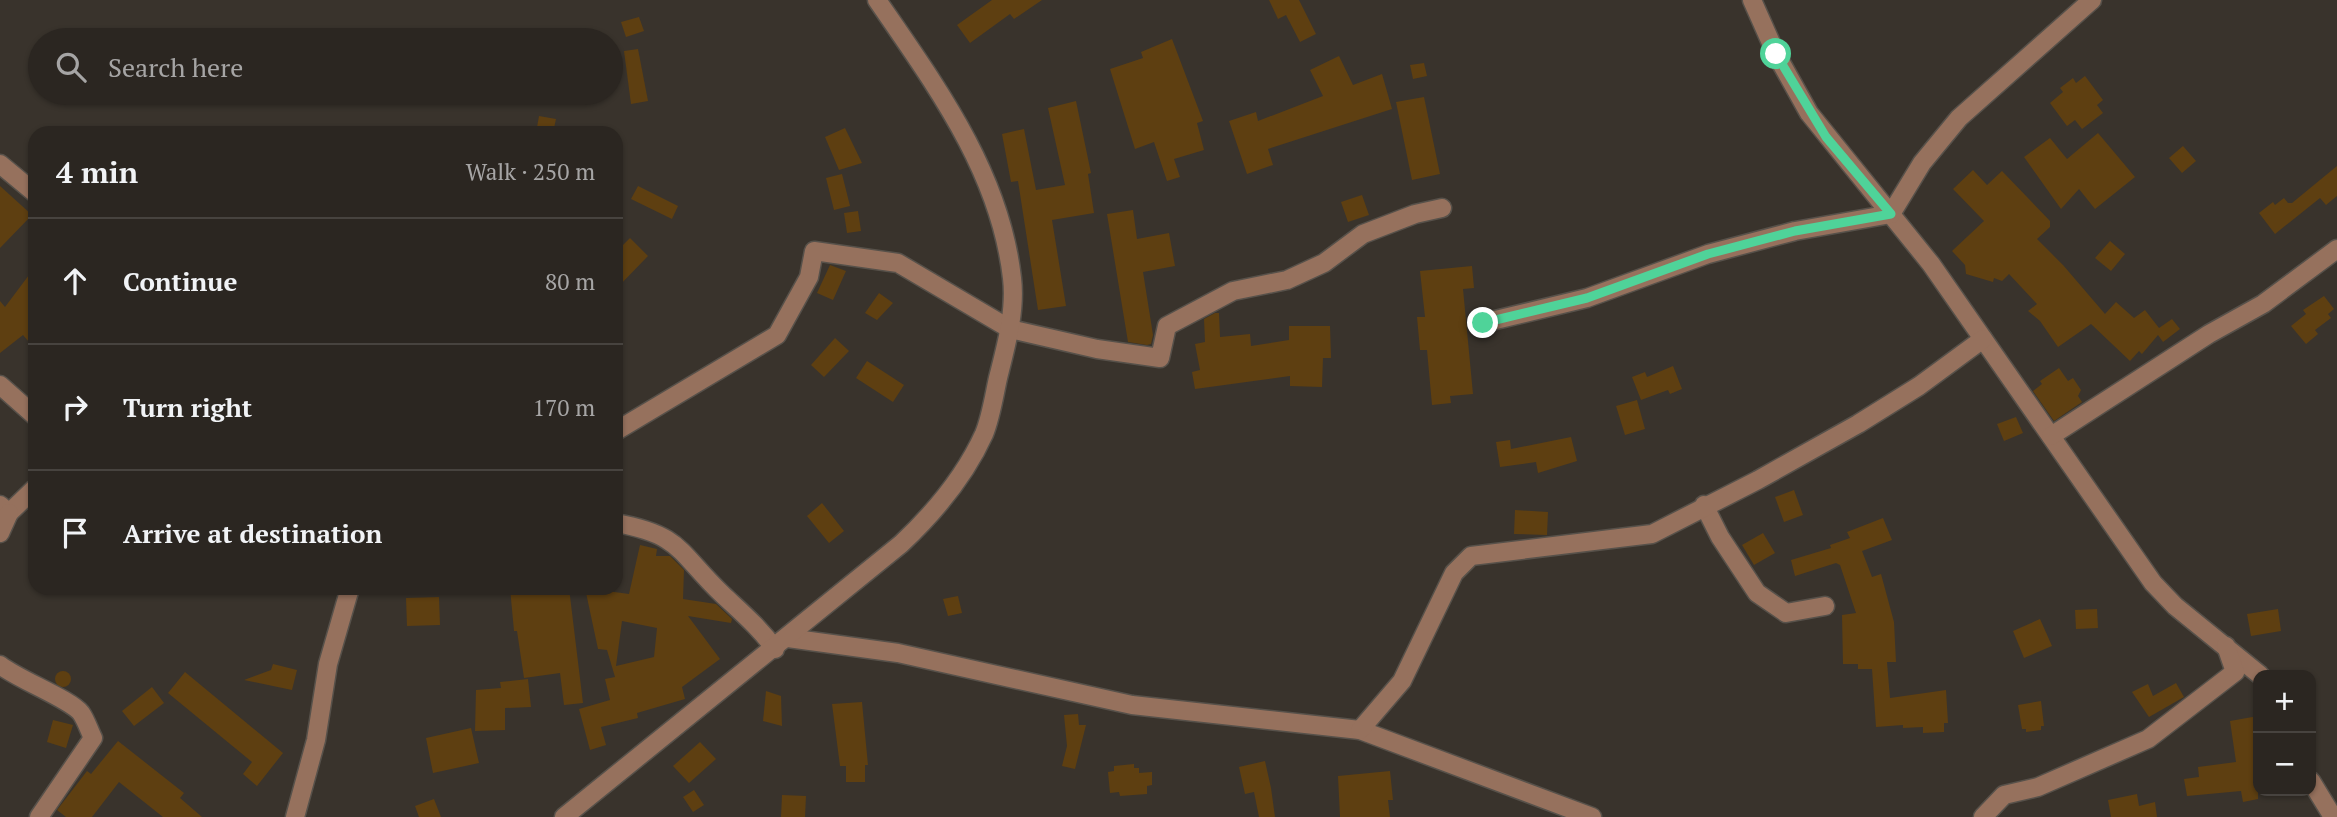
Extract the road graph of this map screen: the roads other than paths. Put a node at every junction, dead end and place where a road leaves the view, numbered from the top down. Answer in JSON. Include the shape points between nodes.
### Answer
{"nodes":[{"id":1,"x":877,"y":0,"type":"edge"},
{"id":2,"x":1752,"y":0,"type":"edge"},
{"id":3,"x":2092,"y":0,"type":"edge"},
{"id":4,"x":0,"y":163,"type":"edge"},
{"id":5,"x":28,"y":186,"type":"edge"},
{"id":6,"x":1442,"y":208,"type":"dead end"},
{"id":7,"x":1891,"y":214,"type":"junction"},
{"id":8,"x":2337,"y":249,"type":"edge"},
{"id":9,"x":1483,"y":323,"type":"dead end"},
{"id":10,"x":1010,"y":329,"type":"junction"},
{"id":11,"x":1983,"y":339,"type":"junction"},
{"id":12,"x":0,"y":385,"type":"edge"},
{"id":13,"x":28,"y":410,"type":"edge"},
{"id":14,"x":623,"y":427,"type":"edge"},
{"id":15,"x":2051,"y":436,"type":"junction"},
{"id":16,"x":28,"y":494,"type":"edge"},
{"id":17,"x":1704,"y":505,"type":"junction"},
{"id":18,"x":5,"y":509,"type":"edge"},
{"id":19,"x":623,"y":524,"type":"edge"},
{"id":20,"x":0,"y":533,"type":"edge"},
{"id":21,"x":348,"y":595,"type":"edge"},
{"id":22,"x":1825,"y":606,"type":"dead end"},
{"id":23,"x":781,"y":644,"type":"junction"},
{"id":24,"x":2225,"y":645,"type":"junction"},
{"id":25,"x":0,"y":665,"type":"edge"},
{"id":26,"x":2254,"y":670,"type":"edge"},
{"id":27,"x":1360,"y":730,"type":"junction"},
{"id":28,"x":2316,"y":788,"type":"edge"},
{"id":29,"x":2337,"y":813,"type":"edge"},
{"id":30,"x":39,"y":817,"type":"edge"},
{"id":31,"x":295,"y":817,"type":"edge"},
{"id":32,"x":564,"y":817,"type":"edge"},
{"id":33,"x":1592,"y":817,"type":"edge"},
{"id":34,"x":1983,"y":817,"type":"edge"},
{"id":35,"x":2333,"y":817,"type":"edge"}],
"edges":[{"from":1,"to":10,"type":"street","via":[[922,65],[990,185],[1013,280]]},
{"from":2,"to":7,"type":"street","via":[[1809,113]]},
{"from":3,"to":7,"type":"street","via":[[1959,118],[1922,163]]},
{"from":4,"to":5,"type":"street"},
{"from":6,"to":10,"type":"street","via":[[1363,234],[1324,263],[1287,280],[1233,290],[1200,307],[1167,326],[1160,358]]},
{"from":7,"to":9,"type":"street","via":[[1783,234],[1708,254],[1587,298]]},
{"from":7,"to":11,"type":"street"},
{"from":8,"to":15,"type":"street","via":[[2263,304]]},
{"from":10,"to":14,"type":"street","via":[[898,263],[814,251],[809,277],[777,335]]},
{"from":10,"to":23,"type":"street","via":[[985,433],[957,481],[928,519]]},
{"from":11,"to":15,"type":"street"},
{"from":11,"to":17,"type":"street","via":[[1858,424]]},
{"from":12,"to":13,"type":"street"},
{"from":15,"to":24,"type":"street","via":[[2153,583]]},
{"from":16,"to":18,"type":"street"},
{"from":17,"to":22,"type":"street","via":[[1757,593],[1786,613]]},
{"from":17,"to":27,"type":"street","via":[[1652,534],[1471,556],[1454,573],[1402,681]]},
{"from":18,"to":20,"type":"street"},
{"from":19,"to":23,"type":"street","via":[[649,529],[678,545],[721,593]]},
{"from":21,"to":31,"type":"street"},
{"from":23,"to":27,"type":"street","via":[[898,653],[1132,705]]},
{"from":23,"to":32,"type":"street"},
{"from":24,"to":26,"type":"street"},
{"from":24,"to":34,"type":"street","via":[[2235,672],[2148,738],[2038,787],[2004,795]]},
{"from":25,"to":30,"type":"street","via":[[80,712],[93,738]]},
{"from":27,"to":33,"type":"street"},
{"from":28,"to":35,"type":"street"},
{"from":29,"to":35,"type":"street"}]}
